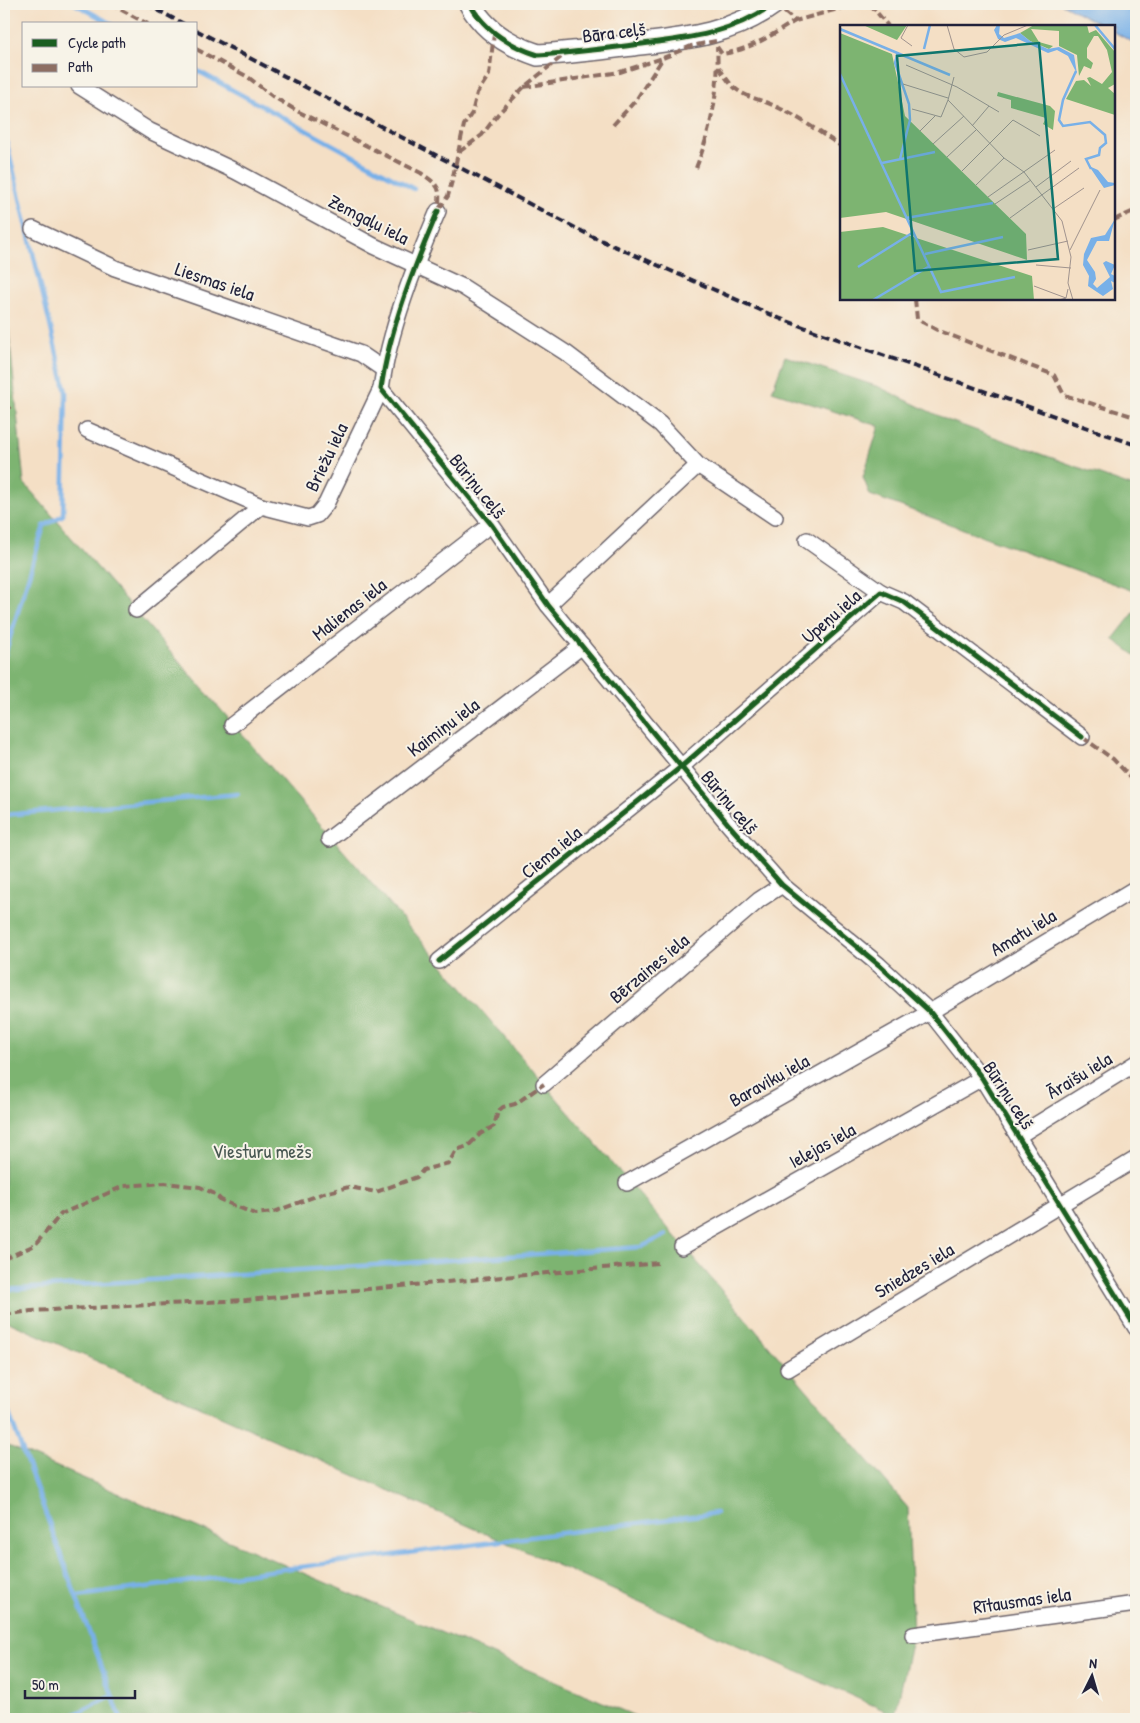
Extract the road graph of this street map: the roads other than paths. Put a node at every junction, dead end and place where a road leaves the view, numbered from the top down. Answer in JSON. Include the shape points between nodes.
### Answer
{"nodes":[{"id":1,"x":470,"y":4,"type":"edge"},
{"id":2,"x":773,"y":4,"type":"edge"},
{"id":3,"x":82,"y":88,"type":"edge"},
{"id":4,"x":438,"y":211,"type":"dead end"},
{"id":5,"x":33,"y":229,"type":"dead end"},
{"id":6,"x":415,"y":264,"type":"junction"},
{"id":7,"x":383,"y":369,"type":"junction"},
{"id":8,"x":380,"y":388,"type":"junction"},
{"id":9,"x":87,"y":430,"type":"dead end"},
{"id":10,"x":698,"y":465,"type":"junction"},
{"id":11,"x":261,"y":506,"type":"junction"},
{"id":12,"x":775,"y":517,"type":"dead end"},
{"id":13,"x":491,"y":524,"type":"junction"},
{"id":14,"x":807,"y":540,"type":"dead end"},
{"id":15,"x":881,"y":592,"type":"junction"},
{"id":16,"x":548,"y":605,"type":"junction"},
{"id":17,"x":136,"y":610,"type":"dead end"},
{"id":18,"x":582,"y":646,"type":"junction"},
{"id":19,"x":232,"y":725,"type":"dead end"},
{"id":20,"x":1082,"y":737,"type":"dead end"},
{"id":21,"x":681,"y":767,"type":"junction"},
{"id":22,"x":330,"y":839,"type":"dead end"},
{"id":23,"x":782,"y":886,"type":"junction"},
{"id":24,"x":1136,"y":888,"type":"edge"},
{"id":25,"x":439,"y":961,"type":"dead end"},
{"id":26,"x":930,"y":1012,"type":"junction"},
{"id":27,"x":1136,"y":1063,"type":"edge"},
{"id":28,"x":982,"y":1078,"type":"junction"},
{"id":29,"x":544,"y":1084,"type":"dead end"},
{"id":30,"x":1018,"y":1136,"type":"junction"},
{"id":31,"x":1136,"y":1159,"type":"edge"},
{"id":32,"x":627,"y":1183,"type":"dead end"},
{"id":33,"x":1061,"y":1205,"type":"junction"},
{"id":34,"x":682,"y":1246,"type":"dead end"},
{"id":35,"x":1136,"y":1328,"type":"edge"},
{"id":36,"x":788,"y":1369,"type":"dead end"},
{"id":37,"x":1136,"y":1604,"type":"edge"},
{"id":38,"x":913,"y":1634,"type":"dead end"}],
"edges":[{"from":1,"to":2,"type":"street","name":"Bāra ceļš","via":[[494,34],[538,55],[714,33],[753,18]]},
{"from":3,"to":6,"type":"street","name":"Zemgaļu iela","via":[[150,131],[236,171],[374,246]]},
{"from":4,"to":6,"type":"street"},
{"from":5,"to":7,"type":"street","name":"Liesmas iela","via":[[115,268],[361,354]]},
{"from":6,"to":7,"type":"street"},
{"from":6,"to":10,"type":"street","name":"Zemgaļu iela","via":[[463,287],[566,352],[660,424]]},
{"from":7,"to":8,"type":"street"},
{"from":8,"to":11,"type":"street","name":"Briežu iela","via":[[318,515],[308,518]]},
{"from":8,"to":13,"type":"street","name":"Būriņu ceļš"},
{"from":9,"to":11,"type":"street","name":"Briežu iela"},
{"from":10,"to":12,"type":"street","name":"Zemgaļu iela"},
{"from":10,"to":16,"type":"street"},
{"from":11,"to":17,"type":"street"},
{"from":13,"to":16,"type":"street","name":"Būriņu ceļš"},
{"from":13,"to":19,"type":"street","name":"Malienas iela"},
{"from":14,"to":15,"type":"street"},
{"from":15,"to":20,"type":"street","name":"Upeņu iela","via":[[904,602]]},
{"from":15,"to":21,"type":"street","name":"Upeņu iela"},
{"from":16,"to":18,"type":"street","name":"Būriņu ceļš"},
{"from":18,"to":21,"type":"street","name":"Būriņu ceļš"},
{"from":18,"to":22,"type":"street","name":"Kaimiņu iela"},
{"from":21,"to":23,"type":"street","name":"Būriņu ceļš"},
{"from":21,"to":25,"type":"street","name":"Ciema iela"},
{"from":23,"to":26,"type":"street","name":"Būriņu ceļš","via":[[879,965]]},
{"from":23,"to":29,"type":"street","name":"Bērzaines iela","via":[[752,906]]},
{"from":24,"to":26,"type":"street","name":"Amatu iela"},
{"from":26,"to":28,"type":"street","name":"Būriņu ceļš"},
{"from":26,"to":32,"type":"street","name":"Baraviku iela"},
{"from":27,"to":30,"type":"street","name":"Āraišu iela"},
{"from":28,"to":30,"type":"street","name":"Būriņu ceļš"},
{"from":28,"to":34,"type":"street","name":"Ielejas iela"},
{"from":30,"to":33,"type":"street","name":"Būriņu ceļš"},
{"from":31,"to":33,"type":"street","name":"Sniedzes iela"},
{"from":33,"to":35,"type":"street","name":"Būriņu ceļš"},
{"from":33,"to":36,"type":"street","name":"Sniedzes iela"},
{"from":37,"to":38,"type":"street","name":"Rītausmas iela"}]}
